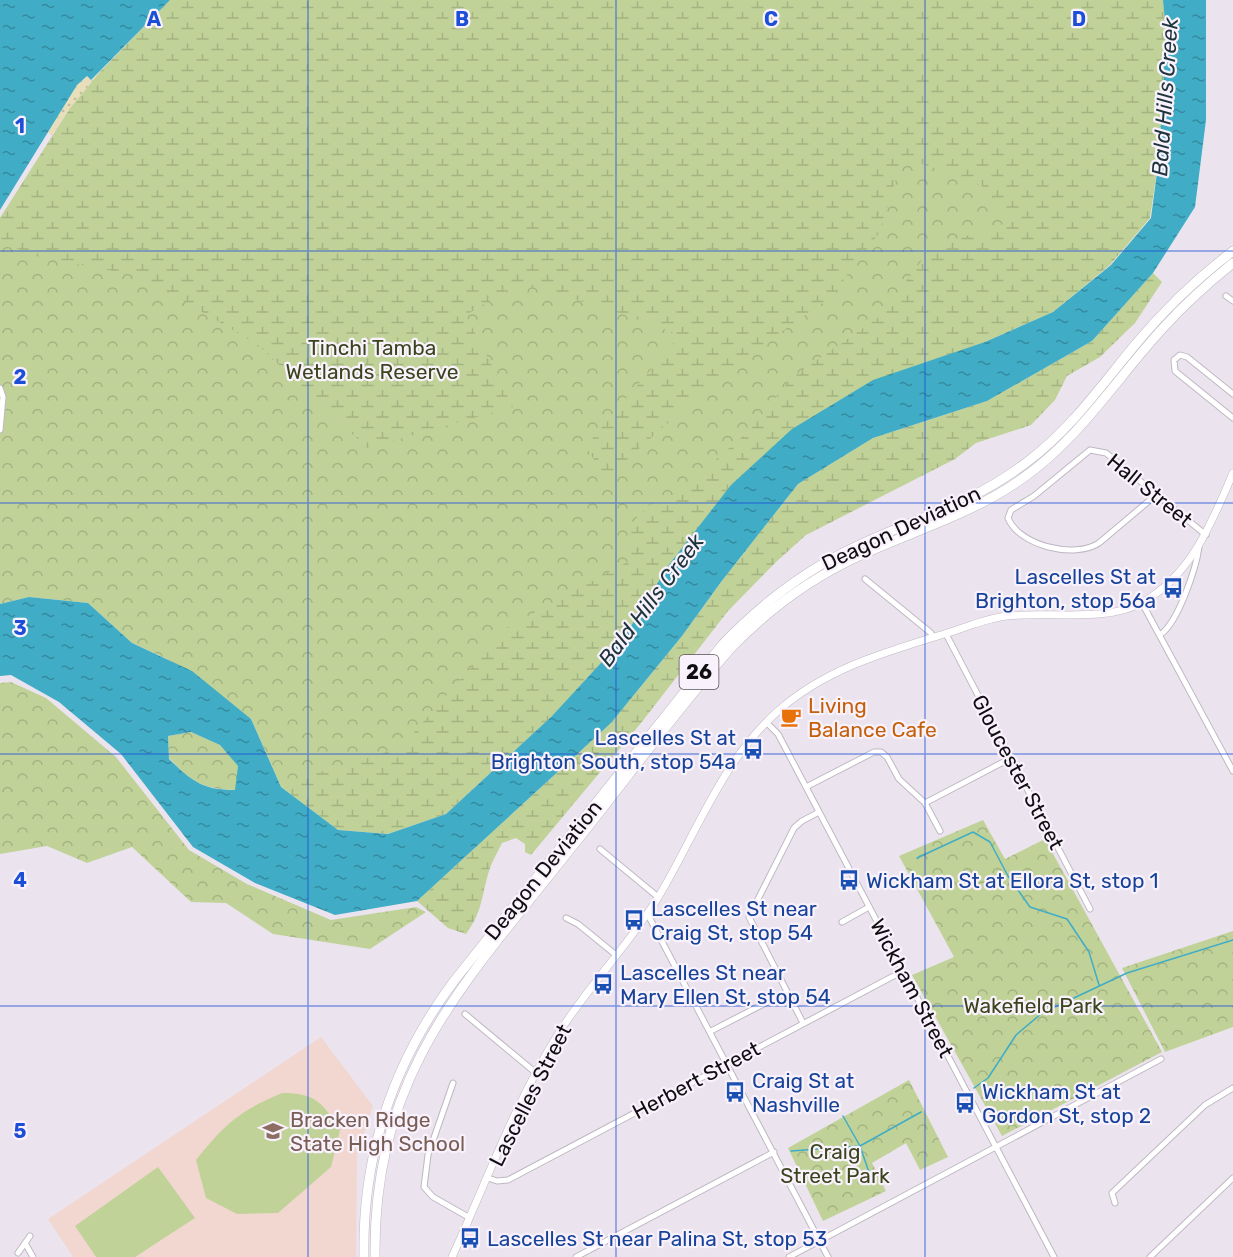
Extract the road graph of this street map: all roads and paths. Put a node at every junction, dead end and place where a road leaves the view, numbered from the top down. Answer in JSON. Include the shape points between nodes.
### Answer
{"nodes":[{"id":1,"x":1233,"y":251,"type":"edge"},
{"id":2,"x":1233,"y":263,"type":"edge"},
{"id":3,"x":1226,"y":296,"type":"dead end"},
{"id":4,"x":1233,"y":302,"type":"edge"},
{"id":5,"x":0,"y":388,"type":"edge"},
{"id":6,"x":1233,"y":394,"type":"edge"},
{"id":7,"x":1233,"y":418,"type":"edge"},
{"id":8,"x":0,"y":430,"type":"edge"},
{"id":9,"x":1233,"y":473,"type":"edge"},
{"id":10,"x":1156,"y":495,"type":"junction"},
{"id":11,"x":1206,"y":535,"type":"junction"},
{"id":12,"x":1199,"y":546,"type":"junction"},
{"id":13,"x":865,"y":579,"type":"dead end"},
{"id":14,"x":1142,"y":603,"type":"junction"},
{"id":15,"x":946,"y":634,"type":"junction"},
{"id":16,"x":1161,"y":634,"type":"junction"},
{"id":17,"x":933,"y":638,"type":"junction"},
{"id":18,"x":766,"y":722,"type":"junction"},
{"id":19,"x":1011,"y":758,"type":"junction"},
{"id":20,"x":1233,"y":771,"type":"edge"},
{"id":21,"x":806,"y":787,"type":"junction"},
{"id":22,"x":925,"y":803,"type":"junction"},
{"id":23,"x":819,"y":812,"type":"junction"},
{"id":24,"x":939,"y":831,"type":"dead end"},
{"id":25,"x":600,"y":849,"type":"dead end"},
{"id":26,"x":658,"y":897,"type":"junction"},
{"id":27,"x":869,"y":907,"type":"junction"},
{"id":28,"x":1090,"y":909,"type":"dead end"},
{"id":29,"x":647,"y":913,"type":"junction"},
{"id":30,"x":566,"y":918,"type":"dead end"},
{"id":31,"x":843,"y":922,"type":"dead end"},
{"id":32,"x":616,"y":955,"type":"junction"},
{"id":33,"x":903,"y":971,"type":"junction"},
{"id":34,"x":787,"y":992,"type":"junction"},
{"id":35,"x":465,"y":1014,"type":"dead end"},
{"id":36,"x":803,"y":1023,"type":"junction"},
{"id":37,"x":711,"y":1031,"type":"junction"},
{"id":38,"x":1161,"y":1059,"type":"dead end"},
{"id":39,"x":727,"y":1064,"type":"junction"},
{"id":40,"x":536,"y":1073,"type":"junction"},
{"id":41,"x":453,"y":1083,"type":"dead end"},
{"id":42,"x":1233,"y":1088,"type":"edge"},
{"id":43,"x":996,"y":1148,"type":"junction"},
{"id":44,"x":774,"y":1152,"type":"junction"},
{"id":45,"x":488,"y":1178,"type":"junction"},
{"id":46,"x":1233,"y":1178,"type":"edge"},
{"id":47,"x":1114,"y":1203,"type":"dead end"},
{"id":48,"x":470,"y":1218,"type":"junction"},
{"id":49,"x":30,"y":1236,"type":"dead end"},
{"id":50,"x":820,"y":1241,"type":"junction"},
{"id":51,"x":25,"y":1243,"type":"junction"},
{"id":52,"x":18,"y":1253,"type":"dead end"},
{"id":53,"x":33,"y":1257,"type":"edge"},
{"id":54,"x":364,"y":1257,"type":"edge"},
{"id":55,"x":375,"y":1257,"type":"edge"},
{"id":56,"x":452,"y":1257,"type":"edge"},
{"id":57,"x":576,"y":1257,"type":"edge"},
{"id":58,"x":789,"y":1257,"type":"edge"},
{"id":59,"x":828,"y":1257,"type":"edge"},
{"id":60,"x":1054,"y":1257,"type":"edge"},
{"id":61,"x":1150,"y":1257,"type":"edge"}],
"edges":[{"from":1,"to":54,"type":"highway","name":"Deagon Deviation","number":"26","via":[[1172,304],[1084,410],[1030,461],[969,499],[827,561],[769,600],[722,645],[454,981],[419,1033],[391,1091],[375,1144],[365,1209]]},
{"from":2,"to":55,"type":"highway","name":"Deagon Deviation","number":"26","via":[[1163,328],[1087,421],[1037,467],[971,509],[828,572],[777,606],[731,648],[474,972],[432,1032],[406,1083],[386,1144],[376,1205]]},
{"from":3,"to":4,"type":"street"},
{"from":5,"to":8,"type":"street"},
{"from":6,"to":7,"type":"street","via":[[1187,357],[1180,355],[1174,360],[1175,371]]},
{"from":9,"to":11,"type":"street","name":"Lascelles Street"},
{"from":10,"to":10,"type":"street","name":"Hall Street","via":[[1089,548],[1042,547],[1011,524],[1008,515],[1096,449]]},
{"from":10,"to":11,"type":"street","name":"Hall Street"},
{"from":11,"to":12,"type":"street","name":"Lascelles Street"},
{"from":12,"to":14,"type":"street","name":"Lascelles Street","via":[[1184,568]]},
{"from":12,"to":16,"type":"street","via":[[1196,565],[1170,625]]},
{"from":13,"to":17,"type":"street"},
{"from":14,"to":15,"type":"street","name":"Lascelles Street","via":[[1116,611],[1008,615]]},
{"from":14,"to":16,"type":"street"},
{"from":15,"to":17,"type":"street","name":"Lascelles Street"},
{"from":15,"to":19,"type":"street","name":"Gloucester Street"},
{"from":16,"to":20,"type":"street"},
{"from":17,"to":18,"type":"street","name":"Lascelles Street","via":[[834,672]]},
{"from":18,"to":21,"type":"street","name":"Wickham Street","via":[[778,734]]},
{"from":18,"to":26,"type":"street","name":"Lascelles Street","via":[[725,777]]},
{"from":19,"to":22,"type":"street"},
{"from":19,"to":28,"type":"street","name":"Gloucester Street"},
{"from":21,"to":22,"type":"street","via":[[882,749],[899,779]]},
{"from":21,"to":23,"type":"street","name":"Wickham Street"},
{"from":22,"to":24,"type":"street"},
{"from":23,"to":27,"type":"street","name":"Wickham Street"},
{"from":23,"to":34,"type":"street","via":[[794,828],[750,916]]},
{"from":25,"to":26,"type":"street"},
{"from":26,"to":29,"type":"street","name":"Lascelles Street"},
{"from":27,"to":31,"type":"street"},
{"from":27,"to":33,"type":"street","name":"Wickham Street"},
{"from":29,"to":32,"type":"street","name":"Lascelles Street"},
{"from":29,"to":37,"type":"street"},
{"from":30,"to":32,"type":"street"},
{"from":32,"to":40,"type":"street","name":"Lascelles Street","via":[[564,1024]]},
{"from":33,"to":36,"type":"street","name":"Herbert Street"},
{"from":33,"to":43,"type":"street","name":"Wickham Street"},
{"from":34,"to":36,"type":"street"},
{"from":34,"to":37,"type":"street"},
{"from":35,"to":40,"type":"street"},
{"from":36,"to":39,"type":"street","name":"Herbert Street"},
{"from":37,"to":39,"type":"street"},
{"from":38,"to":43,"type":"street"},
{"from":39,"to":44,"type":"street"},
{"from":39,"to":45,"type":"street","name":"Herbert Street","via":[[508,1180]]},
{"from":40,"to":45,"type":"street","name":"Lascelles Street"},
{"from":41,"to":48,"type":"street","via":[[428,1155],[424,1187],[433,1197]]},
{"from":42,"to":47,"type":"street","via":[[1205,1105],[1112,1193]]},
{"from":43,"to":50,"type":"street"},
{"from":43,"to":60,"type":"street","name":"Wickham Street"},
{"from":44,"to":50,"type":"street"},
{"from":44,"to":57,"type":"street"},
{"from":45,"to":48,"type":"street","name":"Lascelles Street"},
{"from":46,"to":61,"type":"street"},
{"from":48,"to":56,"type":"street","name":"Lascelles Street"},
{"from":49,"to":51,"type":"street"},
{"from":50,"to":58,"type":"street"},
{"from":50,"to":59,"type":"street"},
{"from":51,"to":52,"type":"street"},
{"from":51,"to":53,"type":"street"}]}
